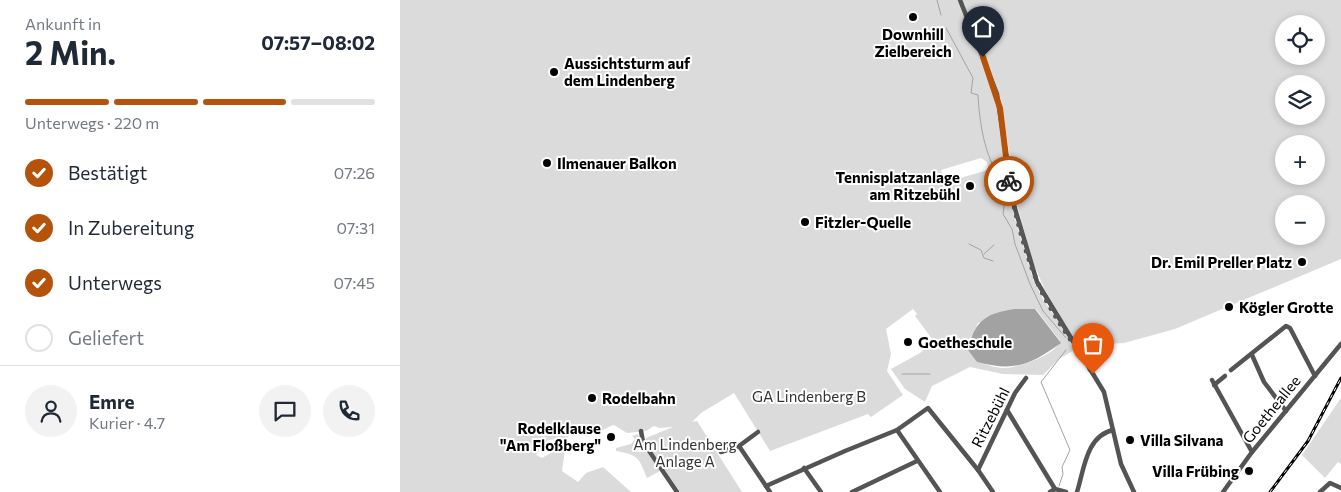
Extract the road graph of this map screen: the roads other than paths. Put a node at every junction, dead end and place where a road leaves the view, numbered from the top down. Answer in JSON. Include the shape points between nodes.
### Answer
{"nodes":[{"id":1,"x":960,"y":0,"type":"edge"},
{"id":2,"x":1341,"y":344,"type":"edge"},
{"id":3,"x":1252,"y":355,"type":"junction"},
{"id":4,"x":1231,"y":370,"type":"dead end"},
{"id":5,"x":1224,"y":376,"type":"dead end"},
{"id":6,"x":1315,"y":376,"type":"junction"},
{"id":7,"x":1026,"y":378,"type":"dead end"},
{"id":8,"x":1007,"y":410,"type":"junction"},
{"id":9,"x":1286,"y":411,"type":"junction"},
{"id":10,"x":896,"y":430,"type":"junction"},
{"id":11,"x":1113,"y":430,"type":"junction"},
{"id":12,"x":641,"y":431,"type":"dead end"},
{"id":13,"x":758,"y":432,"type":"dead end"},
{"id":14,"x":739,"y":446,"type":"junction"},
{"id":15,"x":721,"y":452,"type":"dead end"},
{"id":16,"x":1252,"y":452,"type":"junction"},
{"id":17,"x":917,"y":461,"type":"junction"},
{"id":18,"x":804,"y":468,"type":"junction"},
{"id":19,"x":978,"y":470,"type":"junction"},
{"id":20,"x":766,"y":486,"type":"junction"},
{"id":21,"x":1341,"y":488,"type":"edge"},
{"id":22,"x":1053,"y":490,"type":"edge"},
{"id":23,"x":938,"y":491,"type":"edge"},
{"id":24,"x":677,"y":492,"type":"edge"},
{"id":25,"x":770,"y":492,"type":"edge"},
{"id":26,"x":821,"y":492,"type":"edge"},
{"id":27,"x":852,"y":492,"type":"edge"},
{"id":28,"x":993,"y":492,"type":"edge"},
{"id":29,"x":1066,"y":492,"type":"edge"},
{"id":30,"x":1077,"y":492,"type":"edge"},
{"id":31,"x":1134,"y":492,"type":"edge"},
{"id":32,"x":1223,"y":492,"type":"edge"},
{"id":33,"x":1320,"y":492,"type":"edge"}],
"edges":[{"from":1,"to":11,"type":"street","via":[[1000,108],[1013,202],[1035,276],[1045,298],[1100,385]]},
{"from":2,"to":6,"type":"street","name":"Goetheallee"},
{"from":3,"to":4,"type":"street"},
{"from":3,"to":6,"type":"street","via":[[1286,326]]},
{"from":3,"to":9,"type":"street","via":[[1264,382]]},
{"from":5,"to":16,"type":"street","via":[[1213,382]]},
{"from":6,"to":9,"type":"street","name":"Goetheallee"},
{"from":7,"to":8,"type":"street","name":"Ritzebühl"},
{"from":8,"to":19,"type":"street","name":"Ritzebühl"},
{"from":8,"to":22,"type":"street"},
{"from":9,"to":16,"type":"street","name":"Goetheallee"},
{"from":10,"to":17,"type":"street"},
{"from":10,"to":18,"type":"street"},
{"from":10,"to":19,"type":"street","via":[[928,408]]},
{"from":11,"to":30,"type":"street","via":[[1102,434],[1091,446]]},
{"from":11,"to":31,"type":"street","via":[[1121,464]]},
{"from":12,"to":24,"type":"street","via":[[643,442]]},
{"from":13,"to":14,"type":"street"},
{"from":14,"to":15,"type":"street"},
{"from":14,"to":20,"type":"street"},
{"from":16,"to":32,"type":"street","name":"Goetheallee"},
{"from":17,"to":23,"type":"street"},
{"from":17,"to":27,"type":"street"},
{"from":18,"to":20,"type":"street"},
{"from":18,"to":26,"type":"street"},
{"from":19,"to":28,"type":"street"},
{"from":20,"to":25,"type":"street"},
{"from":21,"to":33,"type":"street","via":[[1330,482]]},
{"from":22,"to":29,"type":"street"}]}
